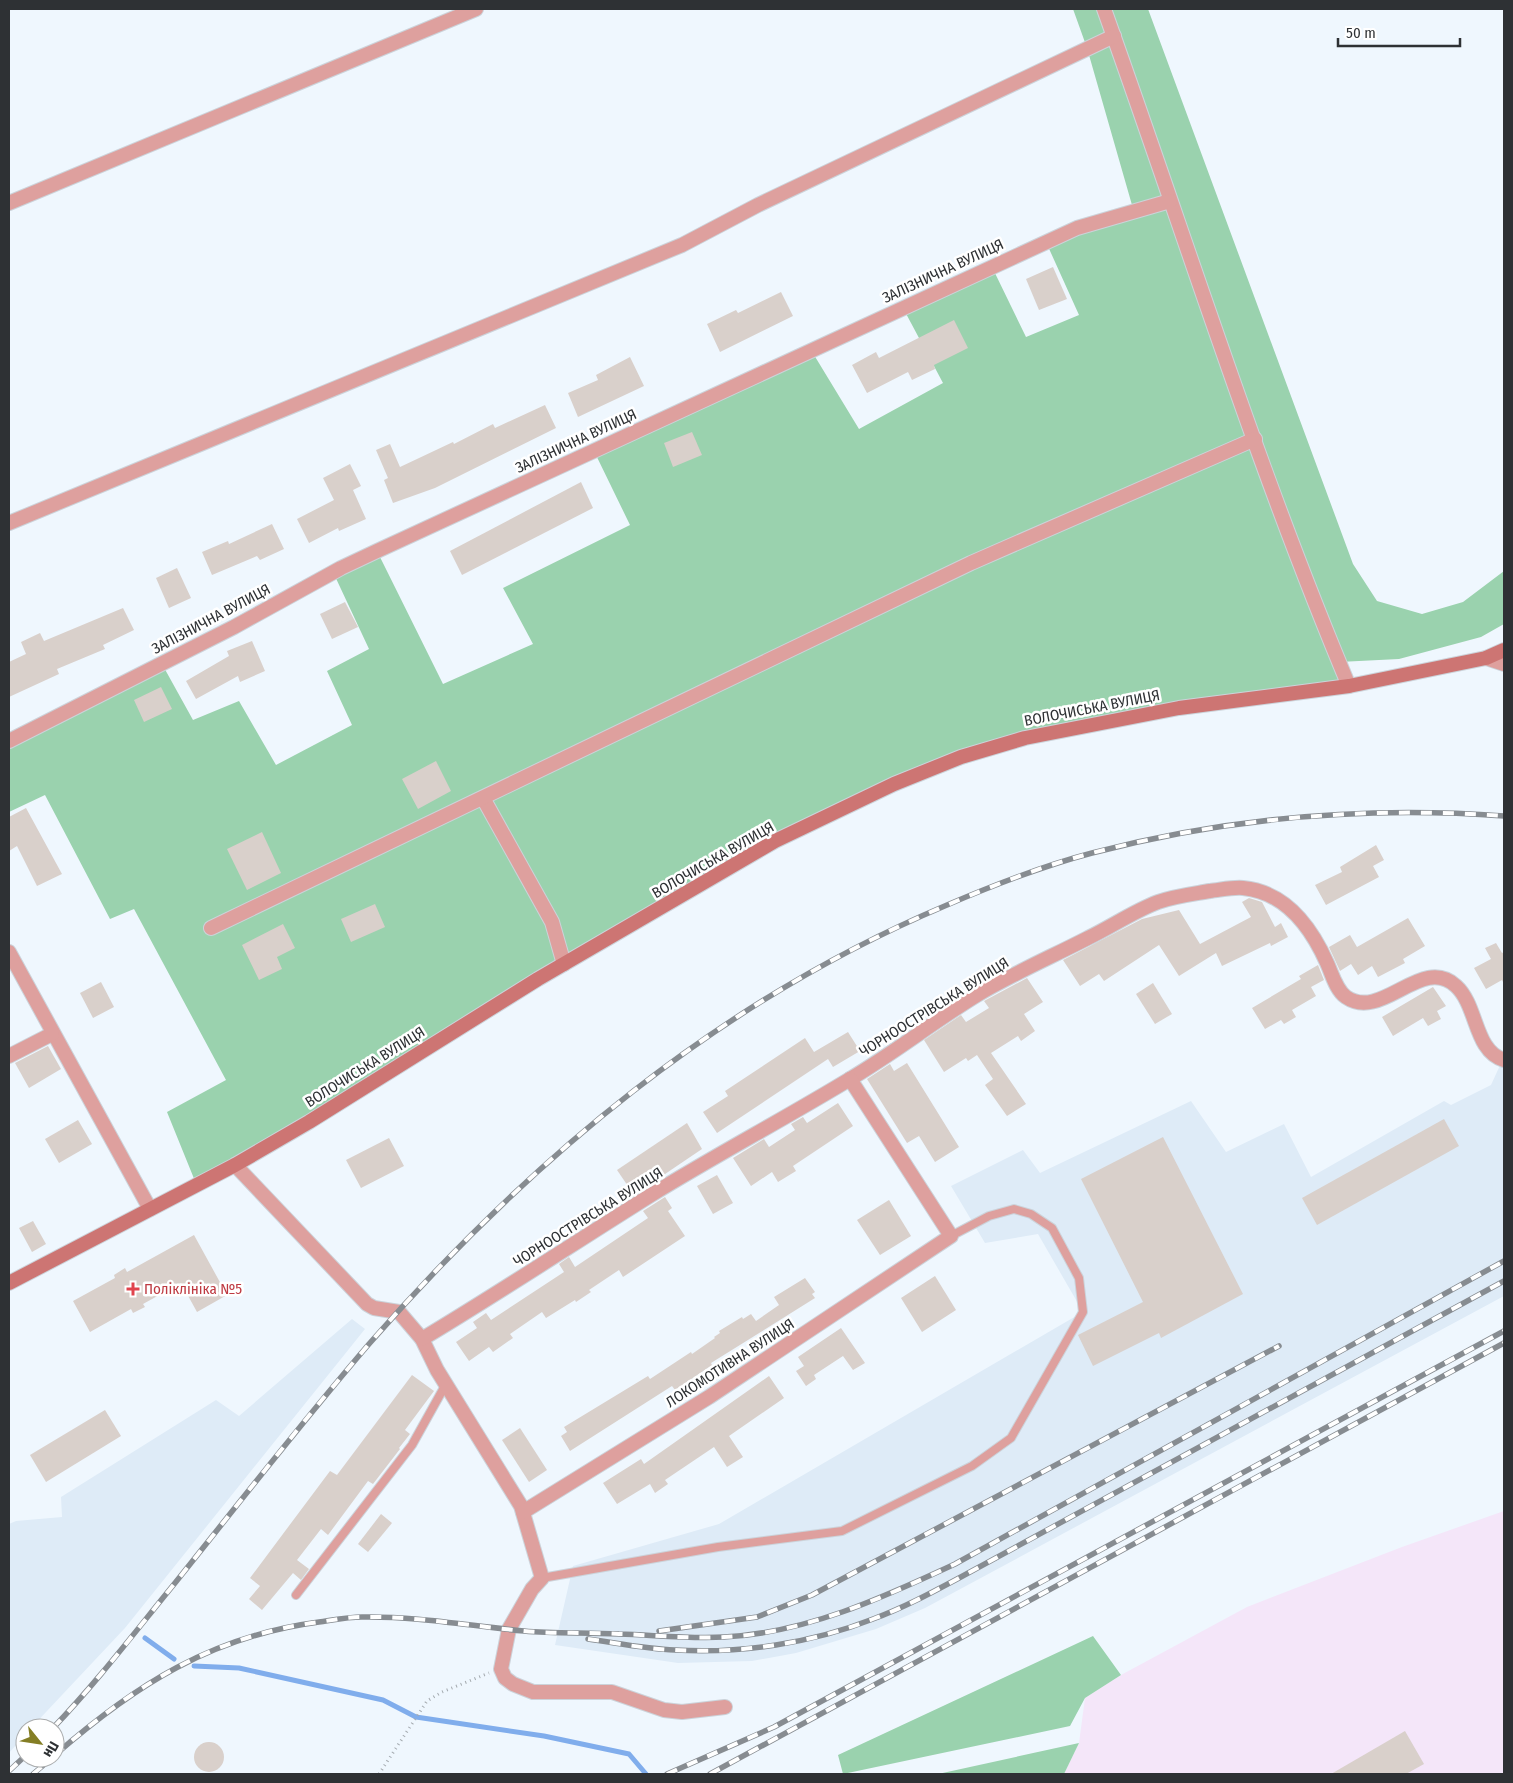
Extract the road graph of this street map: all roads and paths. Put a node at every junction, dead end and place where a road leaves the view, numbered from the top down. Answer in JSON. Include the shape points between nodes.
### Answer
{"nodes":[{"id":1,"x":476,"y":9,"type":"edge"},
{"id":2,"x":1104,"y":9,"type":"edge"},
{"id":3,"x":1114,"y":36,"type":"junction"},
{"id":4,"x":1170,"y":201,"type":"junction"},
{"id":5,"x":9,"y":203,"type":"edge"},
{"id":6,"x":1255,"y":439,"type":"junction"},
{"id":7,"x":9,"y":523,"type":"edge"},
{"id":8,"x":1504,"y":650,"type":"edge"},
{"id":9,"x":1486,"y":658,"type":"junction"},
{"id":10,"x":1504,"y":664,"type":"edge"},
{"id":11,"x":1348,"y":686,"type":"junction"},
{"id":12,"x":9,"y":741,"type":"edge"},
{"id":13,"x":482,"y":798,"type":"junction"},
{"id":14,"x":210,"y":928,"type":"dead end"},
{"id":15,"x":9,"y":952,"type":"edge"},
{"id":16,"x":564,"y":964,"type":"junction"},
{"id":17,"x":52,"y":1034,"type":"junction"},
{"id":18,"x":9,"y":1056,"type":"edge"},
{"id":19,"x":1504,"y":1060,"type":"edge"},
{"id":20,"x":850,"y":1080,"type":"junction"},
{"id":21,"x":235,"y":1165,"type":"junction"},
{"id":22,"x":150,"y":1209,"type":"junction"},
{"id":23,"x":951,"y":1236,"type":"junction"},
{"id":24,"x":9,"y":1282,"type":"edge"},
{"id":25,"x":422,"y":1339,"type":"junction"},
{"id":26,"x":446,"y":1384,"type":"junction"},
{"id":27,"x":523,"y":1512,"type":"junction"},
{"id":28,"x":542,"y":1578,"type":"junction"},
{"id":29,"x":296,"y":1595,"type":"dead end"},
{"id":30,"x":501,"y":1669,"type":"junction"},
{"id":31,"x":725,"y":1706,"type":"dead end"},
{"id":32,"x":379,"y":1774,"type":"edge"}],
"edges":[{"from":1,"to":5,"type":"street"},
{"from":2,"to":3,"type":"street"},
{"from":3,"to":4,"type":"street"},
{"from":3,"to":7,"type":"street","via":[[682,244]]},
{"from":4,"to":6,"type":"street"},
{"from":4,"to":12,"type":"street","name":"ЗАЛІЗНИЧНА ВУЛИЦЯ","via":[[1077,228],[386,547]]},
{"from":6,"to":11,"type":"street","via":[[1310,594]]},
{"from":6,"to":13,"type":"street","via":[[971,563]]},
{"from":8,"to":9,"type":"main road","name":"ВОЛОЧИСЬКА ВУЛИЦЯ"},
{"from":9,"to":10,"type":"street"},
{"from":9,"to":11,"type":"main road","name":"ВОЛОЧИСЬКА ВУЛИЦЯ"},
{"from":11,"to":16,"type":"main road","name":"ВОЛОЧИСЬКА ВУЛИЦЯ","via":[[1160,711],[1025,738],[961,757],[894,784],[775,841]]},
{"from":13,"to":14,"type":"street"},
{"from":13,"to":16,"type":"street","via":[[552,922]]},
{"from":15,"to":17,"type":"street"},
{"from":16,"to":21,"type":"main road","name":"ВОЛОЧИСЬКА ВУЛИЦЯ"},
{"from":17,"to":18,"type":"street"},
{"from":17,"to":22,"type":"street"},
{"from":19,"to":20,"type":"street","name":"ЧОРНООСТРІВСЬКА ВУЛИЦЯ","via":[[1490,1053],[1467,1002],[1455,985],[1440,978],[1425,978],[1364,1004],[1345,997],[1321,950],[1293,910],[1282,902],[1243,888],[1158,902],[976,996]]},
{"from":20,"to":23,"type":"street"},
{"from":20,"to":25,"type":"street","name":"ЧОРНООСТРІВСЬКА ВУЛИЦЯ","via":[[652,1195]]},
{"from":21,"to":22,"type":"main road","name":"ВОЛОЧИСЬКА ВУЛИЦЯ"},
{"from":21,"to":25,"type":"street","via":[[367,1304],[400,1312]]},
{"from":22,"to":24,"type":"main road","name":"ВОЛОЧИСЬКА ВУЛИЦЯ"},
{"from":23,"to":27,"type":"street","name":"ЛОКОМОТИВНА ВУЛИЦЯ","via":[[709,1397]]},
{"from":23,"to":28,"type":"lane","via":[[989,1216],[1014,1210],[1031,1214],[1052,1228],[1079,1278],[1083,1312],[1011,1438],[972,1466],[842,1532],[718,1547]]},
{"from":25,"to":26,"type":"street"},
{"from":26,"to":27,"type":"street"},
{"from":26,"to":29,"type":"lane","via":[[412,1445]]},
{"from":27,"to":28,"type":"street"},
{"from":28,"to":30,"type":"street","via":[[532,1589],[510,1629]]},
{"from":30,"to":31,"type":"street","via":[[513,1684],[533,1692],[612,1692],[664,1710],[682,1712]]},
{"from":30,"to":32,"type":"path","via":[[427,1701]]}]}
